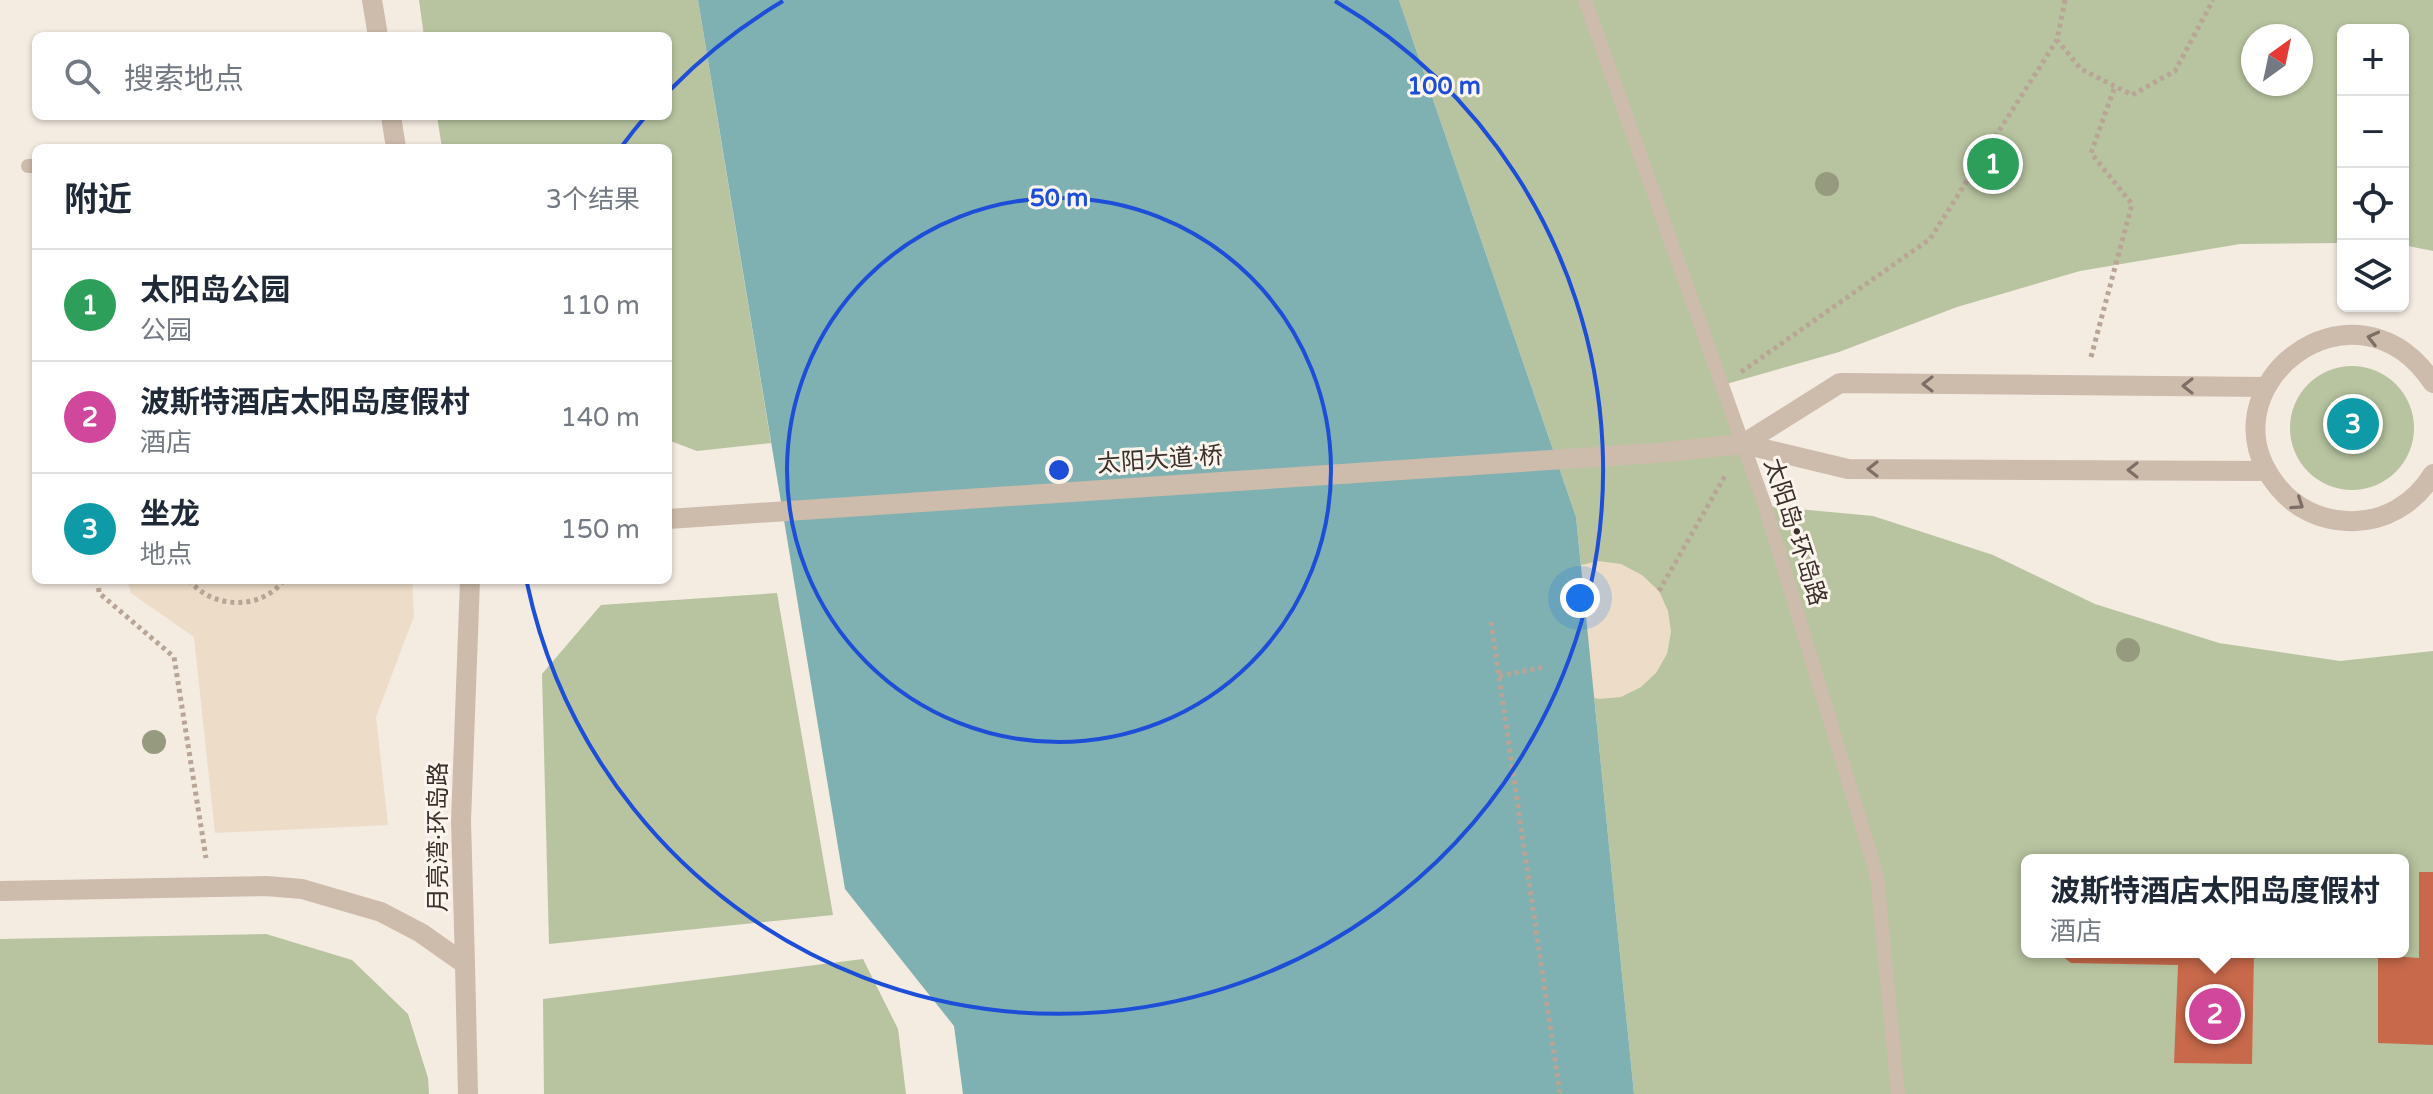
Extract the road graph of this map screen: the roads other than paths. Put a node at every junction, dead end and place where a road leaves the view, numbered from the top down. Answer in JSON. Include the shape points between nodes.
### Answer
{"nodes":[{"id":1,"x":372,"y":0,"type":"edge"},
{"id":2,"x":1585,"y":0,"type":"edge"},
{"id":3,"x":377,"y":32,"type":"edge"},
{"id":4,"x":392,"y":120,"type":"edge"},
{"id":5,"x":395,"y":144,"type":"edge"},
{"id":6,"x":2433,"y":383,"type":"edge"},
{"id":7,"x":2266,"y":387,"type":"junction"},
{"id":8,"x":1743,"y":444,"type":"junction"},
{"id":9,"x":2267,"y":471,"type":"junction"},
{"id":10,"x":2431,"y":480,"type":"edge"},
{"id":11,"x":672,"y":519,"type":"edge"},
{"id":12,"x":470,"y":584,"type":"edge"},
{"id":13,"x":0,"y":891,"type":"edge"},
{"id":14,"x":465,"y":964,"type":"junction"},
{"id":15,"x":468,"y":1094,"type":"edge"},
{"id":16,"x":1898,"y":1094,"type":"edge"}],
"edges":[{"from":1,"to":3,"type":"street"},
{"from":2,"to":8,"type":"lane","name":"太阳岛•环岛路"},
{"from":4,"to":5,"type":"street"},
{"from":6,"to":7,"type":"street","one_way":true,"via":[[2395,345],[2340,334],[2297,351]]},
{"from":7,"to":8,"type":"street","one_way":true,"via":[[1840,383]]},
{"from":7,"to":9,"type":"street","via":[[2257,429]]},
{"from":9,"to":8,"type":"street","one_way":true,"via":[[1848,469]]},
{"from":8,"to":11,"type":"street","name":"太阳大道·桥"},
{"from":8,"to":16,"type":"lane","name":"太阳岛•环岛路","via":[[1877,876]]},
{"from":9,"to":10,"type":"street","one_way":true,"via":[[2300,506],[2321,517],[2361,522],[2392,513]]},
{"from":12,"to":14,"type":"street","name":"月亮湾·环岛路","via":[[461,821]]},
{"from":13,"to":14,"type":"street","via":[[266,886],[342,898],[381,912]]},
{"from":14,"to":15,"type":"street","name":"月亮湾·环岛路"}]}
